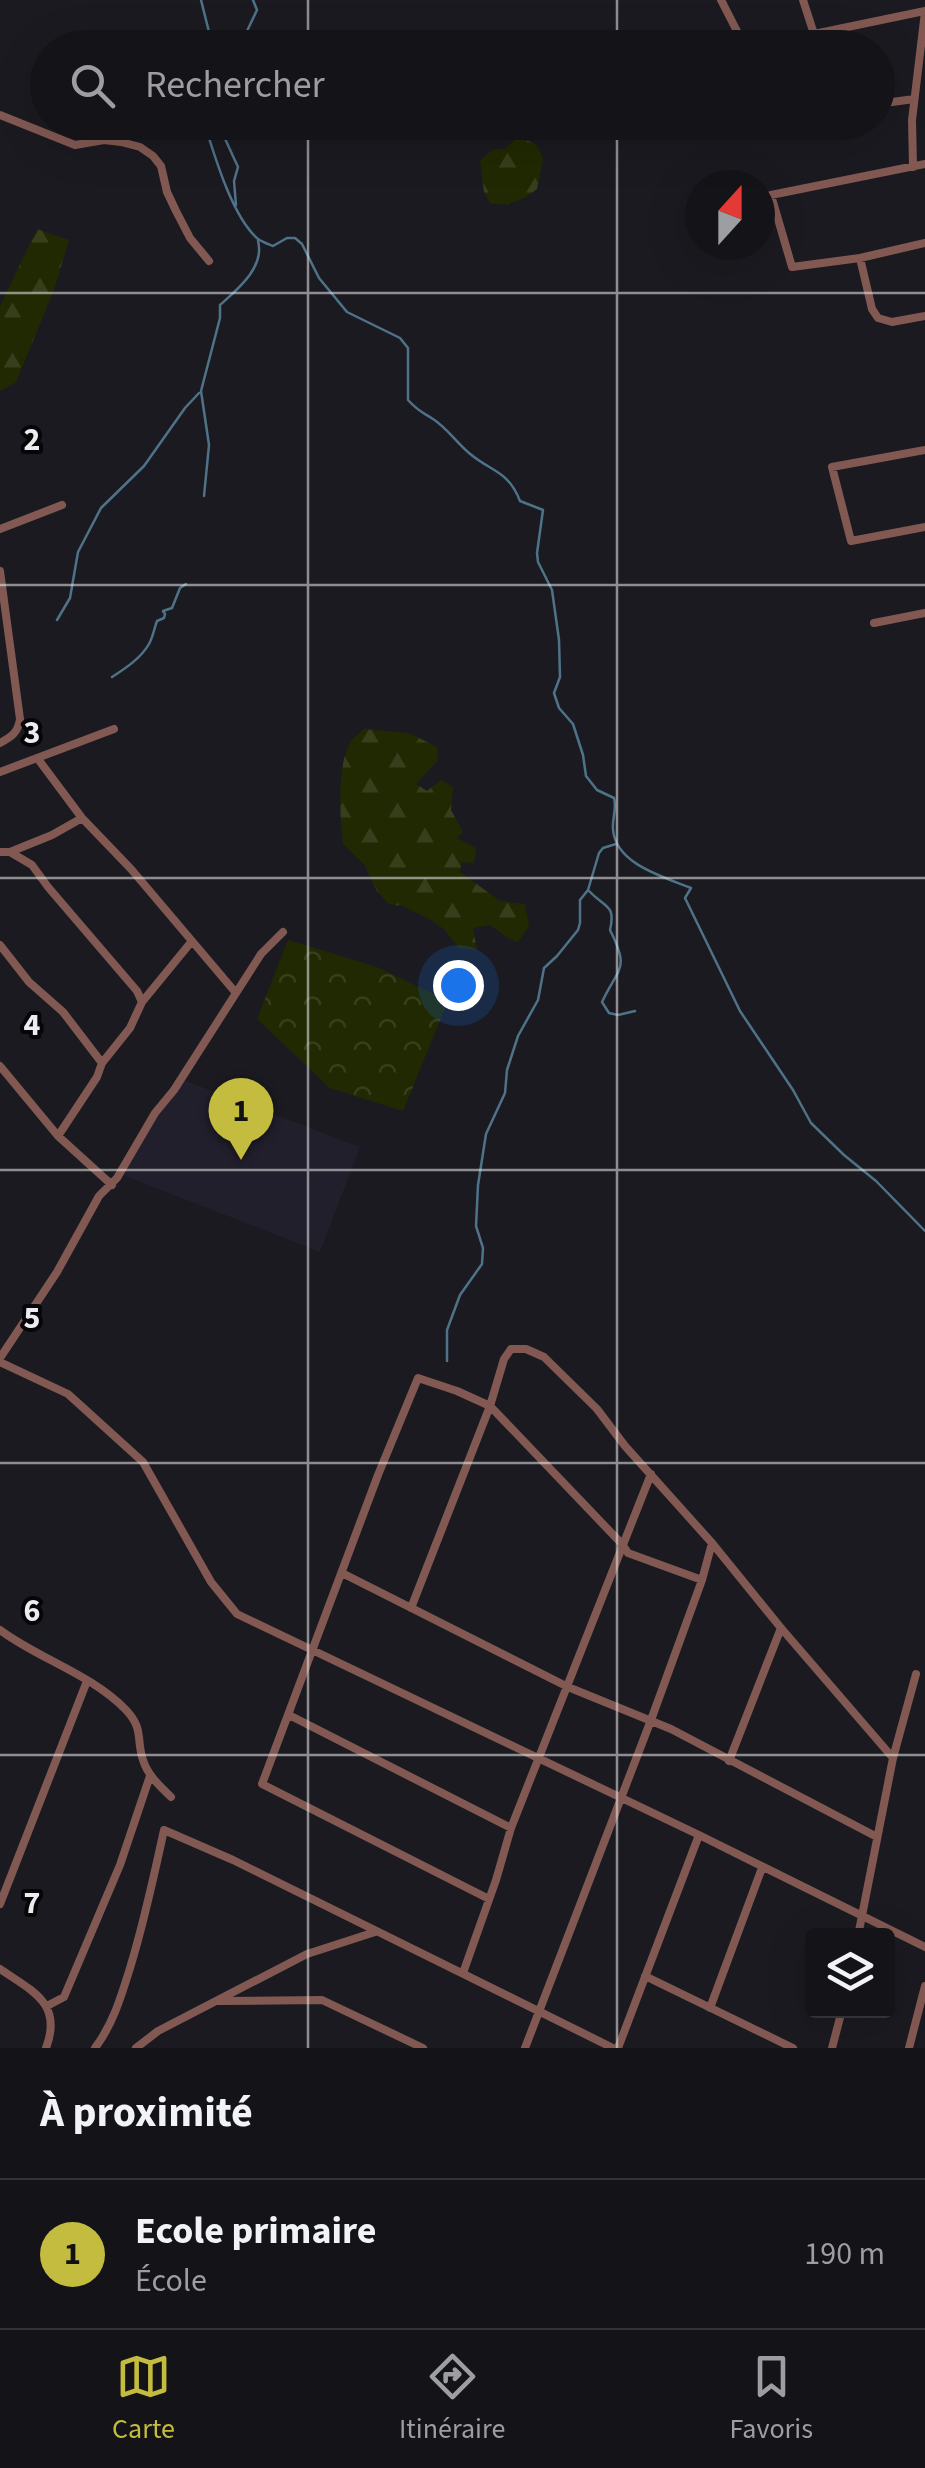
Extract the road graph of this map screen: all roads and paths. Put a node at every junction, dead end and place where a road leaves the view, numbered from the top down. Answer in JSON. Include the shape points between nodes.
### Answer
{"nodes":[{"id":1,"x":721,"y":0,"type":"edge"},
{"id":2,"x":803,"y":0,"type":"edge"},
{"id":3,"x":925,"y":8,"type":"edge"},
{"id":4,"x":737,"y":30,"type":"edge"},
{"id":5,"x":818,"y":30,"type":"edge"},
{"id":6,"x":832,"y":30,"type":"edge"},
{"id":7,"x":914,"y":99,"type":"junction"},
{"id":8,"x":895,"y":102,"type":"edge"},
{"id":9,"x":0,"y":114,"type":"edge"},
{"id":10,"x":30,"y":126,"type":"edge"},
{"id":11,"x":63,"y":140,"type":"edge"},
{"id":12,"x":104,"y":140,"type":"edge"},
{"id":13,"x":104,"y":140,"type":"edge"},
{"id":14,"x":925,"y":164,"type":"edge"},
{"id":15,"x":913,"y":167,"type":"junction"},
{"id":16,"x":925,"y":243,"type":"edge"},
{"id":17,"x":860,"y":258,"type":"junction"},
{"id":18,"x":209,"y":260,"type":"dead end"},
{"id":19,"x":925,"y":316,"type":"edge"},
{"id":20,"x":925,"y":450,"type":"edge"},
{"id":21,"x":62,"y":505,"type":"dead end"},
{"id":22,"x":925,"y":526,"type":"edge"},
{"id":23,"x":0,"y":529,"type":"edge"},
{"id":24,"x":0,"y":571,"type":"edge"},
{"id":25,"x":925,"y":613,"type":"edge"},
{"id":26,"x":874,"y":623,"type":"dead end"},
{"id":27,"x":114,"y":729,"type":"dead end"},
{"id":28,"x":0,"y":744,"type":"edge"},
{"id":29,"x":38,"y":758,"type":"junction"},
{"id":30,"x":0,"y":772,"type":"edge"},
{"id":31,"x":82,"y":818,"type":"junction"},
{"id":32,"x":5,"y":852,"type":"edge"},
{"id":33,"x":283,"y":932,"type":"dead end"},
{"id":34,"x":192,"y":941,"type":"junction"},
{"id":35,"x":0,"y":945,"type":"edge"},
{"id":36,"x":236,"y":993,"type":"junction"},
{"id":37,"x":142,"y":1002,"type":"junction"},
{"id":38,"x":102,"y":1063,"type":"junction"},
{"id":39,"x":0,"y":1066,"type":"edge"},
{"id":40,"x":58,"y":1136,"type":"junction"},
{"id":41,"x":112,"y":1185,"type":"junction"},
{"id":42,"x":0,"y":1360,"type":"edge"},
{"id":43,"x":490,"y":1406,"type":"junction"},
{"id":44,"x":651,"y":1474,"type":"junction"},
{"id":45,"x":712,"y":1543,"type":"junction"},
{"id":46,"x":622,"y":1544,"type":"junction"},
{"id":47,"x":342,"y":1574,"type":"junction"},
{"id":48,"x":702,"y":1580,"type":"junction"},
{"id":49,"x":411,"y":1608,"type":"junction"},
{"id":50,"x":781,"y":1628,"type":"junction"},
{"id":51,"x":0,"y":1630,"type":"edge"},
{"id":52,"x":314,"y":1650,"type":"junction"},
{"id":53,"x":916,"y":1674,"type":"dead end"},
{"id":54,"x":87,"y":1681,"type":"junction"},
{"id":55,"x":568,"y":1687,"type":"junction"},
{"id":56,"x":288,"y":1715,"type":"junction"},
{"id":57,"x":650,"y":1720,"type":"junction"},
{"id":58,"x":539,"y":1758,"type":"junction"},
{"id":59,"x":893,"y":1758,"type":"junction"},
{"id":60,"x":729,"y":1760,"type":"junction"},
{"id":61,"x":150,"y":1776,"type":"junction"},
{"id":62,"x":171,"y":1798,"type":"dead end"},
{"id":63,"x":621,"y":1798,"type":"junction"},
{"id":64,"x":510,"y":1828,"type":"junction"},
{"id":65,"x":698,"y":1835,"type":"junction"},
{"id":66,"x":877,"y":1837,"type":"junction"},
{"id":67,"x":0,"y":1868,"type":"edge"},
{"id":68,"x":762,"y":1868,"type":"junction"},
{"id":69,"x":11,"y":1876,"type":"junction"},
{"id":70,"x":489,"y":1899,"type":"junction"},
{"id":71,"x":0,"y":1904,"type":"edge"},
{"id":72,"x":862,"y":1916,"type":"junction"},
{"id":73,"x":860,"y":1928,"type":"edge"},
{"id":74,"x":375,"y":1932,"type":"junction"},
{"id":75,"x":925,"y":1948,"type":"edge"},
{"id":76,"x":0,"y":1969,"type":"edge"},
{"id":77,"x":464,"y":1973,"type":"junction"},
{"id":78,"x":645,"y":1976,"type":"junction"},
{"id":79,"x":925,"y":1986,"type":"edge"},
{"id":80,"x":216,"y":2002,"type":"junction"},
{"id":81,"x":47,"y":2006,"type":"junction"},
{"id":82,"x":710,"y":2008,"type":"junction"},
{"id":83,"x":541,"y":2011,"type":"junction"},
{"id":84,"x":840,"y":2018,"type":"edge"},
{"id":85,"x":46,"y":2048,"type":"edge"},
{"id":86,"x":95,"y":2048,"type":"edge"},
{"id":87,"x":136,"y":2048,"type":"edge"},
{"id":88,"x":424,"y":2048,"type":"edge"},
{"id":89,"x":525,"y":2048,"type":"edge"},
{"id":90,"x":616,"y":2048,"type":"edge"},
{"id":91,"x":793,"y":2048,"type":"edge"},
{"id":92,"x":832,"y":2048,"type":"edge"},
{"id":93,"x":909,"y":2048,"type":"edge"}],
"edges":[{"from":1,"to":4,"type":"street"},
{"from":2,"to":5,"type":"street"},
{"from":3,"to":6,"type":"street"},
{"from":3,"to":7,"type":"street"},
{"from":7,"to":8,"type":"street"},
{"from":7,"to":15,"type":"street"},
{"from":9,"to":10,"type":"street"},
{"from":11,"to":12,"type":"street"},
{"from":13,"to":18,"type":"street","via":[[153,156],[183,224]]},
{"from":14,"to":15,"type":"street"},
{"from":15,"to":17,"type":"street","via":[[771,195],[792,267]]},
{"from":16,"to":17,"type":"street"},
{"from":17,"to":19,"type":"street","via":[[878,318]]},
{"from":20,"to":22,"type":"street","via":[[832,467],[851,541]]},
{"from":21,"to":23,"type":"street"},
{"from":24,"to":28,"type":"street","via":[[20,719],[14,735]]},
{"from":25,"to":26,"type":"street"},
{"from":27,"to":29,"type":"street"},
{"from":29,"to":30,"type":"street"},
{"from":29,"to":31,"type":"street"},
{"from":31,"to":32,"type":"street"},
{"from":31,"to":34,"type":"street"},
{"from":32,"to":37,"type":"street","via":[[32,864]]},
{"from":33,"to":36,"type":"street"},
{"from":34,"to":36,"type":"street"},
{"from":34,"to":37,"type":"street"},
{"from":35,"to":38,"type":"street"},
{"from":36,"to":41,"type":"street"},
{"from":37,"to":38,"type":"street"},
{"from":38,"to":40,"type":"street"},
{"from":39,"to":40,"type":"street"},
{"from":40,"to":41,"type":"street"},
{"from":41,"to":42,"type":"street","via":[[99,1196]]},
{"from":42,"to":52,"type":"street","via":[[68,1394],[143,1462],[211,1582],[237,1614]]},
{"from":43,"to":44,"type":"street","via":[[507,1352],[526,1349],[597,1409]]},
{"from":43,"to":46,"type":"street"},
{"from":43,"to":47,"type":"street","via":[[418,1378]]},
{"from":43,"to":49,"type":"street"},
{"from":44,"to":45,"type":"street"},
{"from":44,"to":46,"type":"street"},
{"from":45,"to":48,"type":"street"},
{"from":45,"to":50,"type":"street"},
{"from":46,"to":48,"type":"street","via":[[628,1553]]},
{"from":46,"to":55,"type":"street"},
{"from":47,"to":49,"type":"street"},
{"from":47,"to":52,"type":"street"},
{"from":48,"to":57,"type":"street"},
{"from":49,"to":55,"type":"street"},
{"from":50,"to":59,"type":"street"},
{"from":50,"to":60,"type":"street"},
{"from":51,"to":54,"type":"street"},
{"from":52,"to":56,"type":"street"},
{"from":52,"to":58,"type":"street"},
{"from":53,"to":59,"type":"street"},
{"from":54,"to":61,"type":"street","via":[[138,1724]]},
{"from":54,"to":69,"type":"street"},
{"from":55,"to":57,"type":"street"},
{"from":55,"to":58,"type":"street"},
{"from":56,"to":64,"type":"street"},
{"from":56,"to":70,"type":"street","via":[[262,1784]]},
{"from":57,"to":60,"type":"street"},
{"from":57,"to":63,"type":"street"},
{"from":58,"to":63,"type":"street"},
{"from":58,"to":64,"type":"street"},
{"from":59,"to":66,"type":"street"},
{"from":60,"to":66,"type":"street"},
{"from":61,"to":62,"type":"street"},
{"from":61,"to":81,"type":"street","via":[[64,1997]]},
{"from":63,"to":65,"type":"street"},
{"from":63,"to":83,"type":"street"},
{"from":64,"to":70,"type":"street"},
{"from":65,"to":68,"type":"street"},
{"from":65,"to":78,"type":"street"},
{"from":66,"to":72,"type":"street"},
{"from":67,"to":69,"type":"street"},
{"from":68,"to":72,"type":"street"},
{"from":68,"to":82,"type":"street"},
{"from":69,"to":71,"type":"street"},
{"from":70,"to":77,"type":"street"},
{"from":72,"to":73,"type":"street"},
{"from":72,"to":75,"type":"street"},
{"from":74,"to":77,"type":"street"},
{"from":74,"to":80,"type":"street","via":[[307,1954]]},
{"from":74,"to":86,"type":"street","via":[[164,1830],[118,2005]]},
{"from":76,"to":81,"type":"street"},
{"from":77,"to":83,"type":"street"},
{"from":78,"to":82,"type":"street"},
{"from":78,"to":90,"type":"street"},
{"from":79,"to":93,"type":"street"},
{"from":80,"to":87,"type":"street"},
{"from":80,"to":88,"type":"street","via":[[322,2000]]},
{"from":81,"to":85,"type":"street","via":[[53,2028]]},
{"from":82,"to":91,"type":"street"},
{"from":83,"to":89,"type":"street"},
{"from":83,"to":90,"type":"street"},
{"from":84,"to":92,"type":"street"}]}
